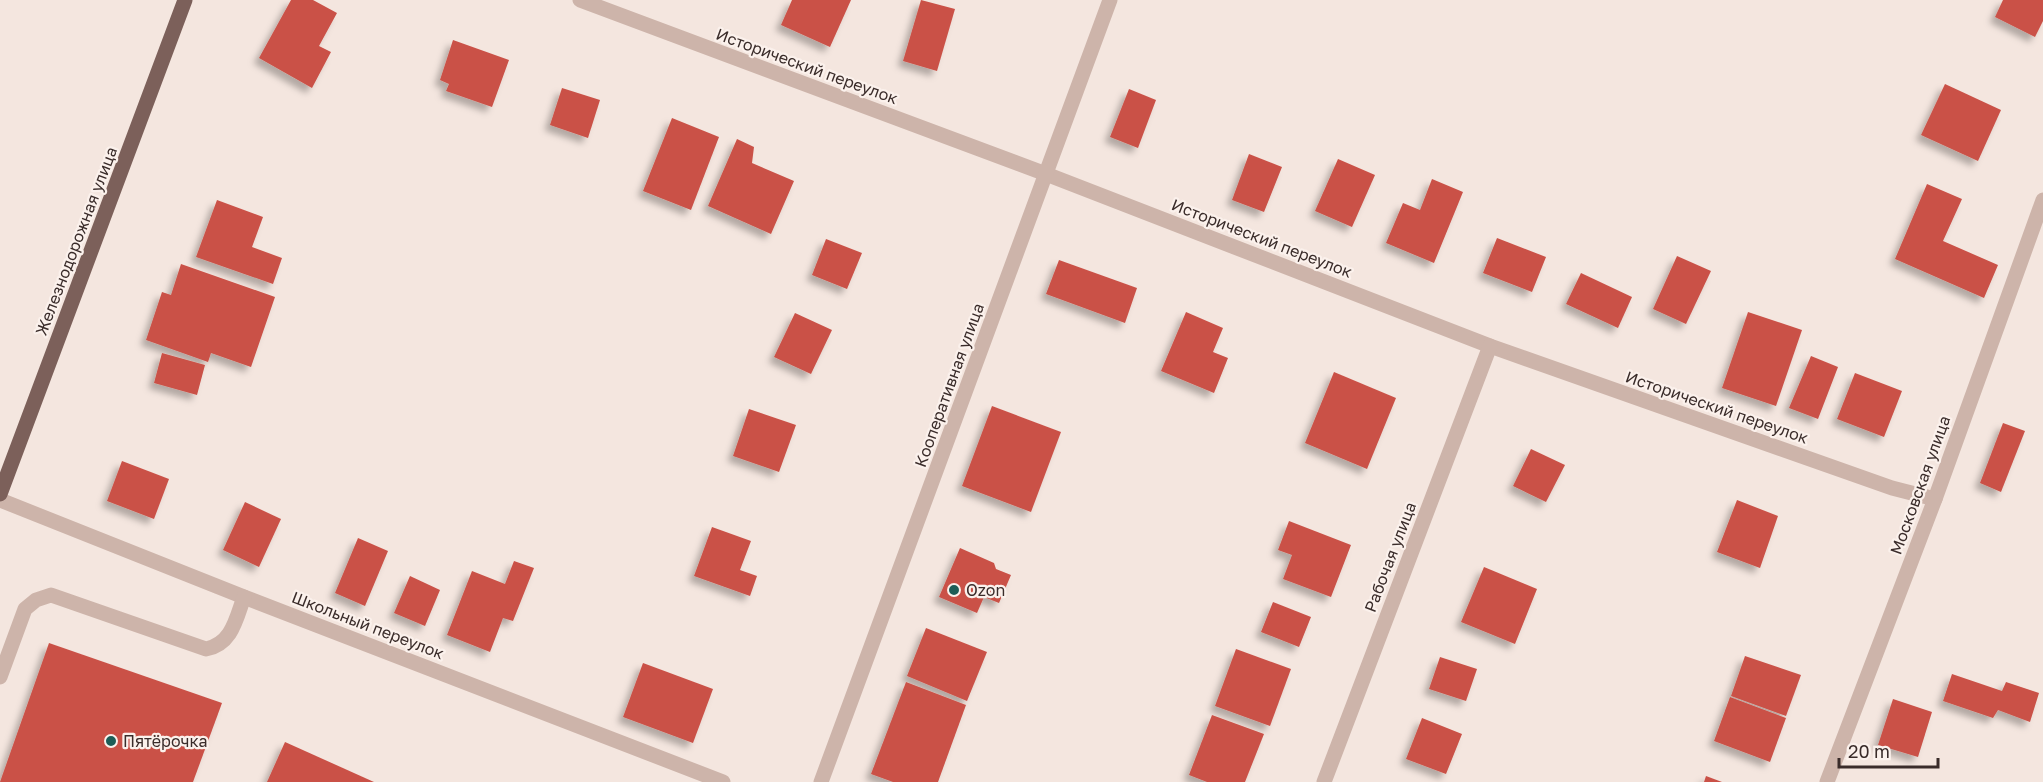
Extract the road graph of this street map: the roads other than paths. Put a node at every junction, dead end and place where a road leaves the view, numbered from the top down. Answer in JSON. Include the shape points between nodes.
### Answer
{"nodes":[{"id":1,"x":186,"y":0,"type":"edge"},
{"id":2,"x":580,"y":0,"type":"edge"},
{"id":3,"x":1110,"y":0,"type":"edge"},
{"id":4,"x":1046,"y":174,"type":"junction"},
{"id":5,"x":2043,"y":200,"type":"edge"},
{"id":6,"x":1490,"y":346,"type":"junction"},
{"id":7,"x":0,"y":494,"type":"edge"},
{"id":8,"x":1935,"y":499,"type":"junction"},
{"id":9,"x":0,"y":500,"type":"edge"},
{"id":10,"x":244,"y":597,"type":"junction"},
{"id":11,"x":0,"y":677,"type":"edge"},
{"id":12,"x":723,"y":782,"type":"edge"},
{"id":13,"x":821,"y":782,"type":"edge"},
{"id":14,"x":1324,"y":782,"type":"edge"},
{"id":15,"x":1827,"y":782,"type":"edge"}],
"edges":[{"from":1,"to":7,"type":"main road","name":"Железнодорожная улица"},
{"from":2,"to":4,"type":"street","name":"Исторический переулок"},
{"from":3,"to":4,"type":"street","name":"Кооперативная улица"},
{"from":4,"to":6,"type":"street","name":"Исторический переулок"},
{"from":4,"to":13,"type":"street","name":"Кооперативная улица"},
{"from":5,"to":8,"type":"street","name":"Московская улица"},
{"from":6,"to":8,"type":"street","name":"Исторический переулок","via":[[1892,488]]},
{"from":6,"to":14,"type":"street","name":"Рабочая улица"},
{"from":8,"to":15,"type":"street","name":"Московская улица"},
{"from":9,"to":10,"type":"street","name":"Школьный переулок"},
{"from":10,"to":11,"type":"street","via":[[230,635],[216,647],[206,649],[51,595],[25,609]]},
{"from":10,"to":12,"type":"street","name":"Школьный переулок"}]}
